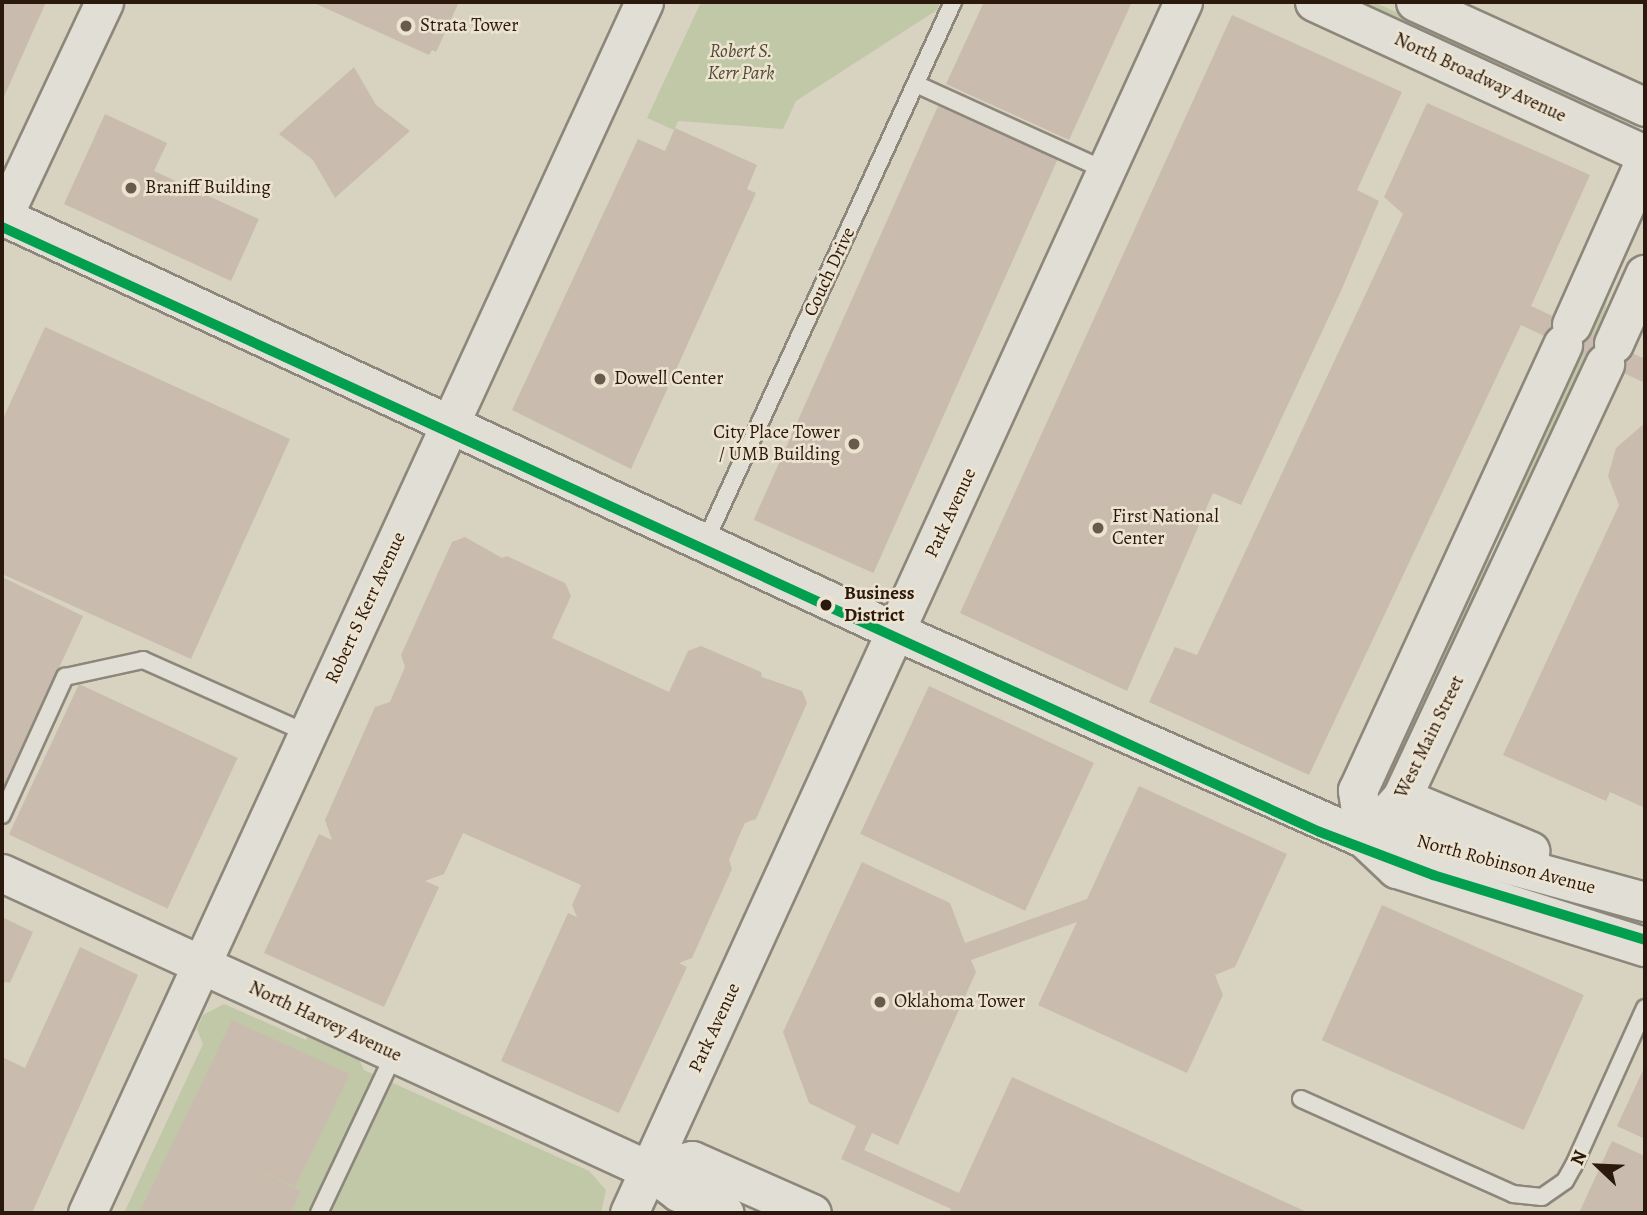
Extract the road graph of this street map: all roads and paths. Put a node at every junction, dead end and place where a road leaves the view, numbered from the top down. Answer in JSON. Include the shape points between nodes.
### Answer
{"nodes":[{"id":1,"x":104,"y":2,"type":"edge"},
{"id":2,"x":644,"y":2,"type":"edge"},
{"id":3,"x":953,"y":2,"type":"edge"},
{"id":4,"x":1183,"y":2,"type":"edge"},
{"id":5,"x":1314,"y":2,"type":"edge"},
{"id":6,"x":1415,"y":2,"type":"edge"},
{"id":7,"x":916,"y":83,"type":"junction"},
{"id":8,"x":1645,"y":107,"type":"edge"},
{"id":9,"x":1645,"y":154,"type":"edge"},
{"id":10,"x":1645,"y":163,"type":"edge"},
{"id":11,"x":1107,"y":171,"type":"junction"},
{"id":12,"x":2,"y":217,"type":"edge"},
{"id":13,"x":1645,"y":275,"type":"edge"},
{"id":14,"x":452,"y":424,"type":"junction"},
{"id":15,"x":1476,"y":535,"type":"junction"},
{"id":16,"x":705,"y":542,"type":"junction"},
{"id":17,"x":1518,"y":555,"type":"junction"},
{"id":18,"x":897,"y":632,"type":"junction"},
{"id":19,"x":307,"y":733,"type":"junction"},
{"id":20,"x":1402,"y":799,"type":"junction"},
{"id":21,"x":2,"y":815,"type":"edge"},
{"id":22,"x":1365,"y":839,"type":"junction"},
{"id":23,"x":2,"y":873,"type":"edge"},
{"id":24,"x":1645,"y":902,"type":"edge"},
{"id":25,"x":1645,"y":947,"type":"edge"},
{"id":26,"x":200,"y":964,"type":"junction"},
{"id":27,"x":1645,"y":1008,"type":"edge"},
{"id":28,"x":394,"y":1054,"type":"junction"},
{"id":29,"x":1301,"y":1099,"type":"dead end"},
{"id":30,"x":649,"y":1170,"type":"junction"},
{"id":31,"x":87,"y":1213,"type":"edge"},
{"id":32,"x":319,"y":1213,"type":"edge"},
{"id":33,"x":629,"y":1213,"type":"edge"},
{"id":34,"x":725,"y":1213,"type":"edge"},
{"id":35,"x":812,"y":1213,"type":"edge"}],
"edges":[{"from":1,"to":12,"type":"street"},
{"from":2,"to":14,"type":"street","name":"Robert S Kerr Avenue"},
{"from":3,"to":7,"type":"lane","name":"Couch Drive"},
{"from":4,"to":11,"type":"street","name":"Park Avenue"},
{"from":5,"to":9,"type":"street","name":"North Broadway Avenue"},
{"from":6,"to":8,"type":"street"},
{"from":7,"to":11,"type":"lane"},
{"from":7,"to":16,"type":"lane","name":"Couch Drive"},
{"from":10,"to":15,"type":"main road"},
{"from":11,"to":18,"type":"street","name":"Park Avenue"},
{"from":12,"to":14,"type":"street","name":"North Robinson Avenue"},
{"from":13,"to":17,"type":"main road","name":"West Main Street"},
{"from":14,"to":16,"type":"street","name":"North Robinson Avenue"},
{"from":14,"to":19,"type":"street","name":"Robert S Kerr Avenue"},
{"from":15,"to":17,"type":"main road"},
{"from":15,"to":22,"type":"main road","via":[[1358,791]]},
{"from":16,"to":18,"type":"street","name":"North Robinson Avenue"},
{"from":17,"to":20,"type":"main road","name":"West Main Street"},
{"from":18,"to":22,"type":"street","name":"North Robinson Avenue"},
{"from":18,"to":30,"type":"street","name":"Park Avenue"},
{"from":19,"to":21,"type":"lane","via":[[143,660],[65,677]]},
{"from":19,"to":26,"type":"street","name":"Robert S Kerr Avenue"},
{"from":20,"to":22,"type":"main road","name":"West Main Street"},
{"from":20,"to":24,"type":"main road"},
{"from":22,"to":24,"type":"main road","name":"North Robinson Avenue","via":[[1411,838]]},
{"from":22,"to":25,"type":"main road","name":"North Robinson Avenue","via":[[1398,869]]},
{"from":23,"to":26,"type":"street","name":"North Harvey Avenue"},
{"from":26,"to":28,"type":"street","name":"North Harvey Avenue"},
{"from":26,"to":31,"type":"street","name":"Robert S Kerr Avenue"},
{"from":27,"to":29,"type":"lane","via":[[1574,1166],[1565,1181],[1542,1197],[1513,1194]]},
{"from":28,"to":30,"type":"street","name":"North Harvey Avenue"},
{"from":28,"to":32,"type":"lane"},
{"from":30,"to":33,"type":"street","name":"Park Avenue"},
{"from":30,"to":34,"type":"street","name":"North Harvey Avenue","via":[[678,1192]]},
{"from":30,"to":35,"type":"street","via":[[692,1160]]}]}
